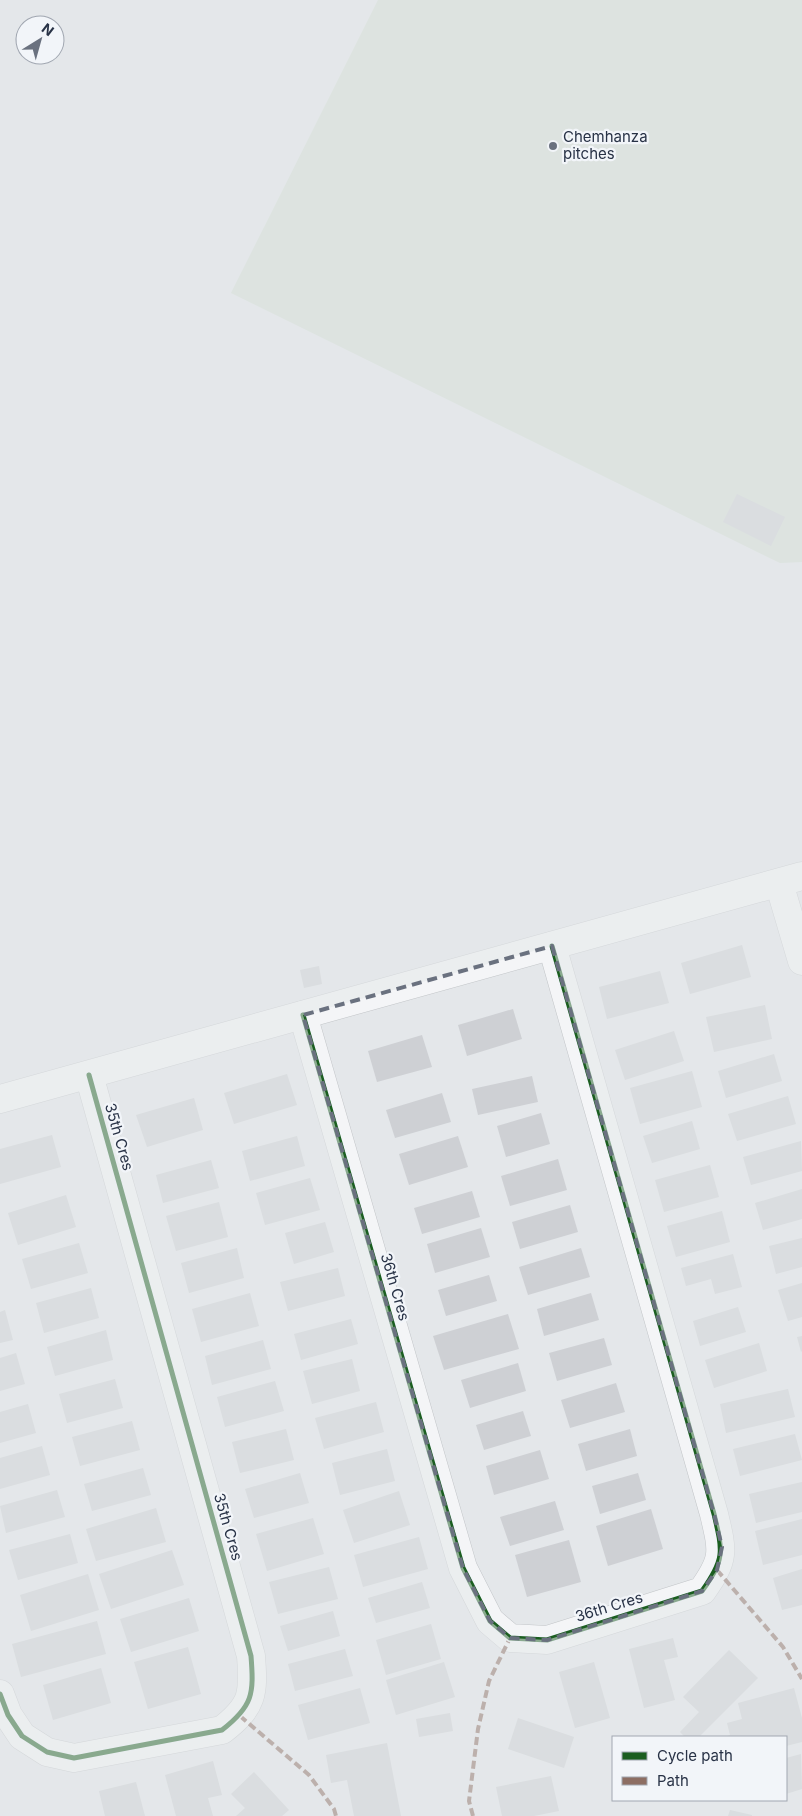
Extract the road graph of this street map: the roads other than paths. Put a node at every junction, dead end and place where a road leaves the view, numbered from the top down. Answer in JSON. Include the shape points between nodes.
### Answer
{"nodes":[{"id":1,"x":790,"y":879,"type":"edge"},
{"id":2,"x":552,"y":946,"type":"junction"},
{"id":3,"x":802,"y":961,"type":"edge"},
{"id":4,"x":303,"y":1015,"type":"junction"},
{"id":5,"x":89,"y":1075,"type":"junction"},
{"id":6,"x":0,"y":1099,"type":"edge"},
{"id":7,"x":0,"y":1694,"type":"edge"}],
"edges":[{"from":1,"to":2,"type":"street"},
{"from":1,"to":3,"type":"street"},
{"from":2,"to":4,"type":"street"},
{"from":2,"to":4,"type":"street","name":"36th Cres","via":[[722,1548],[717,1570],[702,1591],[547,1640],[510,1638],[490,1621],[463,1568]]},
{"from":4,"to":5,"type":"street"},
{"from":5,"to":6,"type":"street"},
{"from":5,"to":7,"type":"street","name":"35th Cres","via":[[251,1656],[253,1684],[250,1702],[240,1716],[222,1730],[74,1758],[47,1752],[22,1736]]}]}
